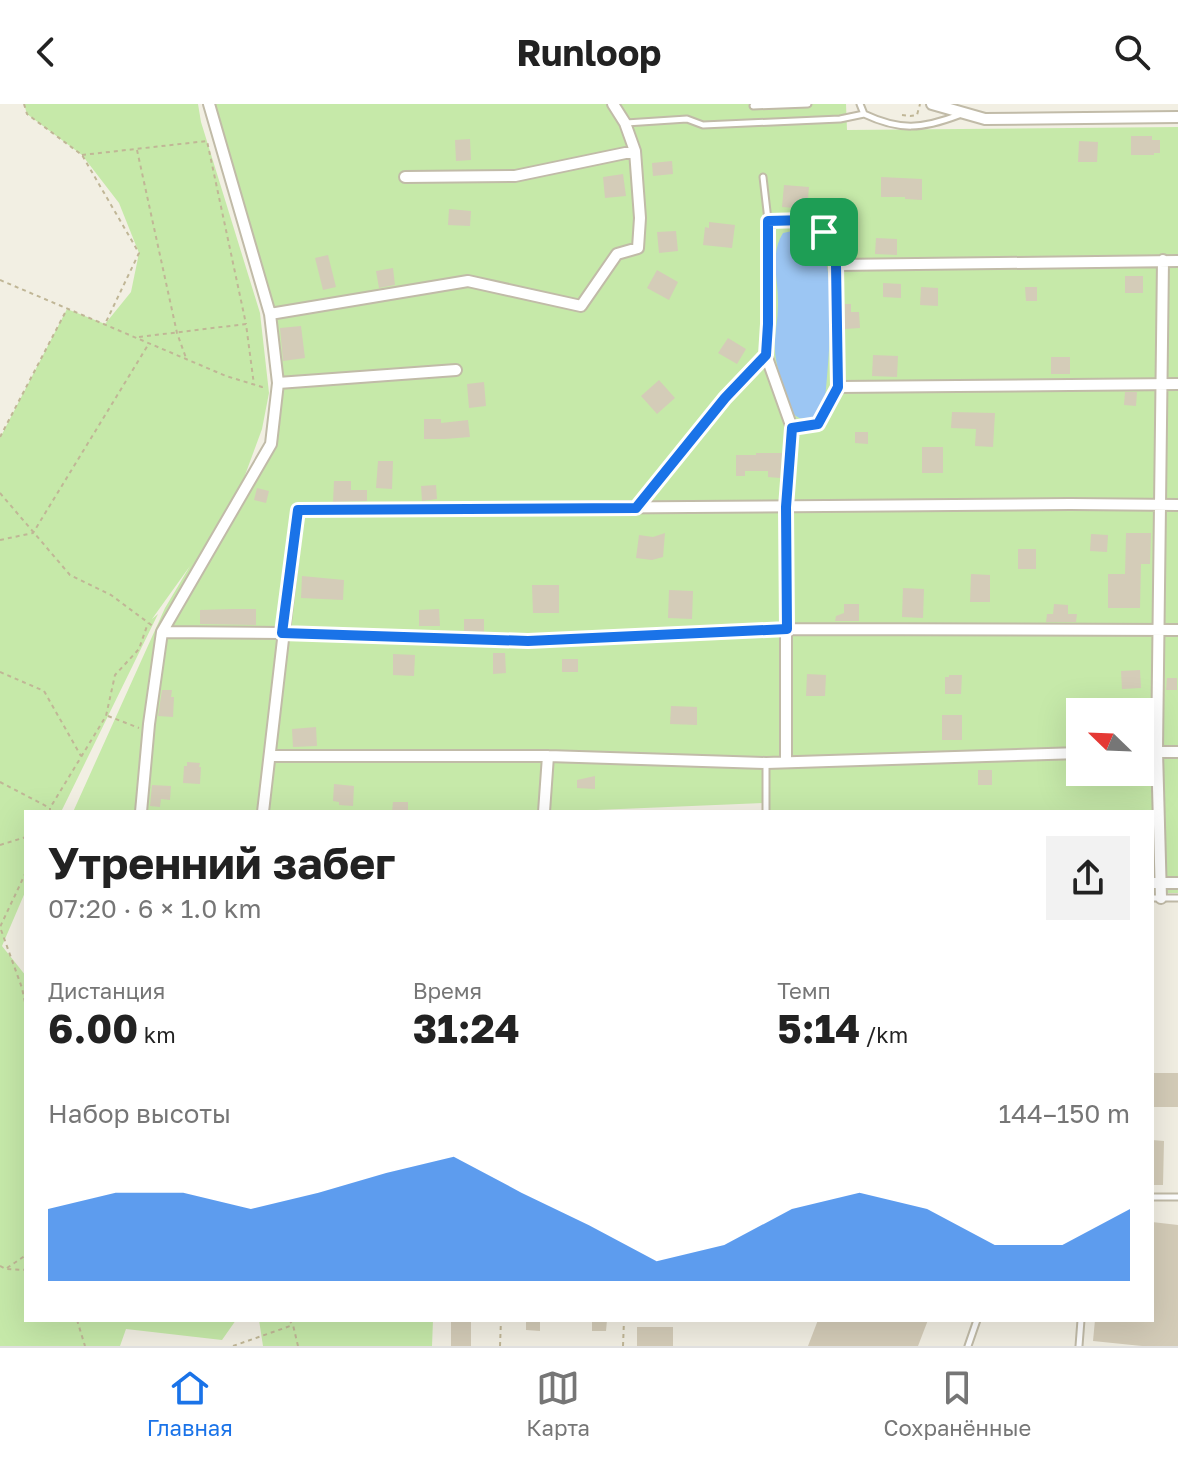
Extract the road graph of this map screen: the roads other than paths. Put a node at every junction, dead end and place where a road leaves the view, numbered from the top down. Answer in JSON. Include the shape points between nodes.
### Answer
{"nodes":[{"id":1,"x":209,"y":104,"type":"edge"},
{"id":2,"x":613,"y":104,"type":"edge"},
{"id":3,"x":808,"y":104,"type":"edge"},
{"id":4,"x":860,"y":104,"type":"edge"},
{"id":5,"x":932,"y":104,"type":"edge"},
{"id":6,"x":753,"y":106,"type":"edge"},
{"id":7,"x":964,"y":113,"type":"junction"},
{"id":8,"x":864,"y":114,"type":"junction"},
{"id":9,"x":1178,"y":117,"type":"edge"},
{"id":10,"x":625,"y":123,"type":"junction"},
{"id":11,"x":635,"y":151,"type":"junction"},
{"id":12,"x":405,"y":177,"type":"dead end"},
{"id":13,"x":763,"y":177,"type":"dead end"},
{"id":14,"x":768,"y":221,"type":"junction"},
{"id":15,"x":1163,"y":260,"type":"junction"},
{"id":16,"x":1178,"y":261,"type":"edge"},
{"id":17,"x":836,"y":265,"type":"junction"},
{"id":18,"x":270,"y":314,"type":"junction"},
{"id":19,"x":766,"y":355,"type":"junction"},
{"id":20,"x":456,"y":370,"type":"dead end"},
{"id":21,"x":278,"y":383,"type":"junction"},
{"id":22,"x":1178,"y":384,"type":"edge"},
{"id":23,"x":1162,"y":385,"type":"junction"},
{"id":24,"x":838,"y":387,"type":"junction"},
{"id":25,"x":792,"y":428,"type":"junction"},
{"id":26,"x":1160,"y":505,"type":"junction"},
{"id":27,"x":1178,"y":505,"type":"edge"},
{"id":28,"x":786,"y":507,"type":"junction"},
{"id":29,"x":636,"y":508,"type":"junction"},
{"id":30,"x":787,"y":629,"type":"junction"},
{"id":31,"x":1159,"y":630,"type":"junction"},
{"id":32,"x":1178,"y":630,"type":"edge"},
{"id":33,"x":162,"y":632,"type":"junction"},
{"id":34,"x":282,"y":633,"type":"junction"},
{"id":35,"x":1154,"y":751,"type":"edge"},
{"id":36,"x":1157,"y":751,"type":"junction"},
{"id":37,"x":1178,"y":752,"type":"edge"},
{"id":38,"x":1066,"y":753,"type":"edge"},
{"id":39,"x":270,"y":756,"type":"junction"},
{"id":40,"x":548,"y":756,"type":"junction"},
{"id":41,"x":786,"y":762,"type":"junction"},
{"id":42,"x":766,"y":763,"type":"junction"},
{"id":43,"x":141,"y":810,"type":"edge"},
{"id":44,"x":263,"y":810,"type":"edge"},
{"id":45,"x":544,"y":810,"type":"edge"},
{"id":46,"x":766,"y":810,"type":"edge"},
{"id":47,"x":1156,"y":883,"type":"edge"},
{"id":48,"x":1178,"y":883,"type":"edge"},
{"id":49,"x":1156,"y":898,"type":"edge"},
{"id":50,"x":1178,"y":898,"type":"edge"},
{"id":51,"x":1154,"y":1197,"type":"edge"},
{"id":52,"x":1178,"y":1197,"type":"edge"},
{"id":53,"x":976,"y":1322,"type":"edge"},
{"id":54,"x":1081,"y":1322,"type":"edge"},
{"id":55,"x":968,"y":1346,"type":"edge"},
{"id":56,"x":1079,"y":1346,"type":"edge"}],
"edges":[{"from":1,"to":18,"type":"street"},
{"from":2,"to":10,"type":"street"},
{"from":3,"to":6,"type":"lane"},
{"from":4,"to":8,"type":"lane"},
{"from":5,"to":7,"type":"street"},
{"from":7,"to":8,"type":"lane","via":[[919,127],[884,123]]},
{"from":7,"to":9,"type":"street","via":[[985,119]]},
{"from":8,"to":10,"type":"lane","via":[[703,125],[687,119]]},
{"from":10,"to":11,"type":"street"},
{"from":11,"to":12,"type":"street","via":[[515,176]]},
{"from":11,"to":18,"type":"street","via":[[638,248],[617,254],[581,306],[468,281]]},
{"from":13,"to":14,"type":"lane"},
{"from":14,"to":17,"type":"street","via":[[806,220],[824,232]]},
{"from":14,"to":19,"type":"street"},
{"from":15,"to":16,"type":"street"},
{"from":15,"to":17,"type":"street"},
{"from":15,"to":23,"type":"street"},
{"from":17,"to":24,"type":"street"},
{"from":18,"to":21,"type":"street"},
{"from":19,"to":25,"type":"street"},
{"from":19,"to":29,"type":"street"},
{"from":20,"to":21,"type":"street"},
{"from":21,"to":33,"type":"street","via":[[271,444]]},
{"from":22,"to":23,"type":"street"},
{"from":23,"to":24,"type":"street"},
{"from":23,"to":26,"type":"street"},
{"from":24,"to":25,"type":"street","via":[[818,424]]},
{"from":25,"to":28,"type":"street"},
{"from":26,"to":27,"type":"street"},
{"from":26,"to":28,"type":"street"},
{"from":26,"to":31,"type":"street"},
{"from":28,"to":29,"type":"street"},
{"from":28,"to":30,"type":"street"},
{"from":29,"to":34,"type":"street","via":[[298,510]]},
{"from":30,"to":31,"type":"street"},
{"from":30,"to":34,"type":"street","via":[[528,641]]},
{"from":30,"to":41,"type":"street"},
{"from":31,"to":32,"type":"street"},
{"from":31,"to":36,"type":"street"},
{"from":33,"to":34,"type":"street"},
{"from":33,"to":43,"type":"street"},
{"from":34,"to":39,"type":"street"},
{"from":35,"to":36,"type":"street"},
{"from":36,"to":37,"type":"street"},
{"from":36,"to":47,"type":"street"},
{"from":38,"to":41,"type":"street"},
{"from":39,"to":40,"type":"street"},
{"from":39,"to":44,"type":"street"},
{"from":40,"to":42,"type":"street"},
{"from":40,"to":45,"type":"street"},
{"from":41,"to":42,"type":"street"},
{"from":42,"to":46,"type":"lane"},
{"from":47,"to":48,"type":"street"},
{"from":47,"to":49,"type":"street"},
{"from":49,"to":50,"type":"lane"},
{"from":51,"to":52,"type":"lane"},
{"from":53,"to":55,"type":"lane"},
{"from":54,"to":56,"type":"lane"}]}
